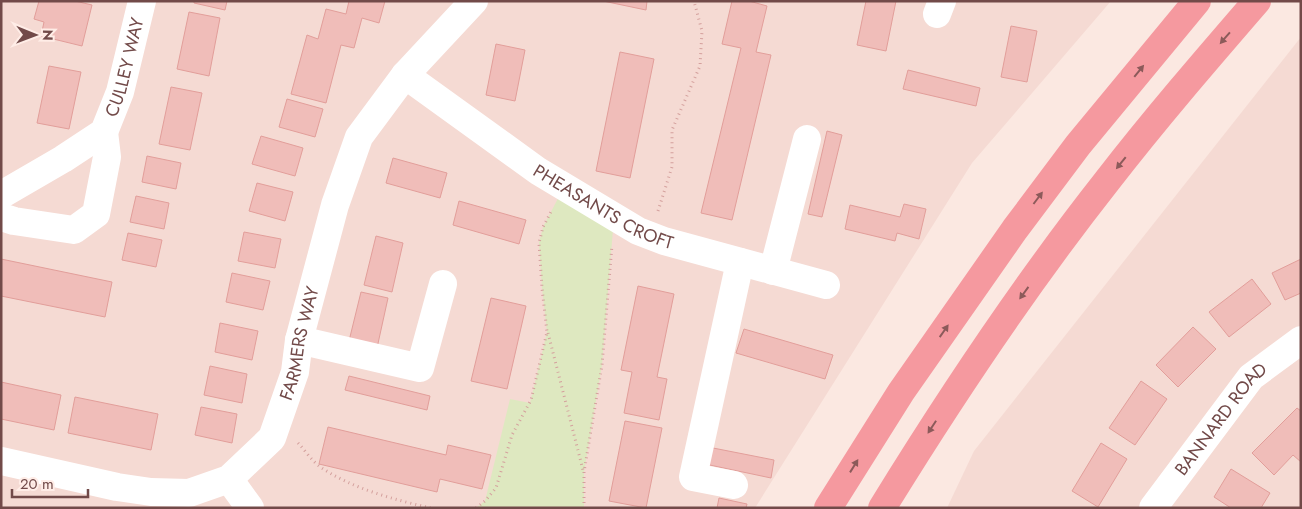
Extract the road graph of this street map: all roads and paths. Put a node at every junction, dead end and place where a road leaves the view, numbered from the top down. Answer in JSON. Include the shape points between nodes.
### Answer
{"nodes":[{"id":1,"x":142,"y":1,"type":"edge"},
{"id":2,"x":474,"y":1,"type":"edge"},
{"id":3,"x":694,"y":1,"type":"edge"},
{"id":4,"x":1198,"y":1,"type":"edge"},
{"id":5,"x":1257,"y":1,"type":"edge"},
{"id":6,"x":405,"y":75,"type":"junction"},
{"id":7,"x":104,"y":132,"type":"junction"},
{"id":8,"x":807,"y":139,"type":"dead end"},
{"id":9,"x":564,"y":187,"type":"junction"},
{"id":10,"x":1,"y":195,"type":"edge"},
{"id":11,"x":1,"y":217,"type":"edge"},
{"id":12,"x":614,"y":217,"type":"junction"},
{"id":13,"x":649,"y":236,"type":"junction"},
{"id":14,"x":740,"y":262,"type":"junction"},
{"id":15,"x":773,"y":270,"type":"junction"},
{"id":16,"x":443,"y":284,"type":"dead end"},
{"id":17,"x":826,"y":285,"type":"dead end"},
{"id":18,"x":547,"y":332,"type":"junction"},
{"id":19,"x":300,"y":340,"type":"junction"},
{"id":20,"x":1301,"y":340,"type":"edge"},
{"id":21,"x":278,"y":420,"type":"junction"},
{"id":22,"x":1,"y":461,"type":"edge"},
{"id":23,"x":584,"y":472,"type":"junction"},
{"id":24,"x":229,"y":480,"type":"junction"},
{"id":25,"x":734,"y":485,"type":"dead end"},
{"id":26,"x":151,"y":500,"type":"edge"},
{"id":27,"x":1165,"y":503,"type":"edge"},
{"id":28,"x":250,"y":508,"type":"edge"},
{"id":29,"x":431,"y":508,"type":"edge"},
{"id":30,"x":476,"y":508,"type":"edge"},
{"id":31,"x":584,"y":508,"type":"edge"},
{"id":32,"x":828,"y":508,"type":"edge"},
{"id":33,"x":882,"y":508,"type":"edge"}],
"edges":[{"from":1,"to":7,"type":"street","name":"CULLEY WAY","via":[[120,92]]},
{"from":2,"to":6,"type":"street","name":"FARMERS WAY"},
{"from":3,"to":13,"type":"path","via":[[702,31],[700,66],[672,130],[672,167]]},
{"from":32,"to":4,"type":"highway","one_way":true,"via":[[901,392],[1015,229],[1078,145]]},
{"from":5,"to":33,"type":"highway","one_way":true,"via":[[1106,182],[1022,295],[931,428]]},
{"from":6,"to":9,"type":"street","name":"PHEASANTS CROFT"},
{"from":6,"to":19,"type":"street","name":"FARMERS WAY","via":[[359,137],[335,205]]},
{"from":7,"to":10,"type":"street","name":"CULLEY WAY"},
{"from":7,"to":11,"type":"street","name":"CULLEY WAY","via":[[107,157],[96,214],[74,230]]},
{"from":8,"to":15,"type":"street"},
{"from":9,"to":12,"type":"street","name":"PHEASANTS CROFT"},
{"from":9,"to":18,"type":"path","via":[[543,227],[539,243]]},
{"from":12,"to":13,"type":"street","name":"PHEASANTS CROFT"},
{"from":12,"to":23,"type":"path","via":[[602,366]]},
{"from":13,"to":14,"type":"street","name":"PHEASANTS CROFT"},
{"from":14,"to":15,"type":"street","name":"PHEASANTS CROFT"},
{"from":14,"to":25,"type":"street","via":[[693,477]]},
{"from":15,"to":17,"type":"street","name":"PHEASANTS CROFT"},
{"from":16,"to":19,"type":"street","via":[[420,368]]},
{"from":18,"to":23,"type":"path"},
{"from":18,"to":30,"type":"path","via":[[531,400],[512,435],[496,488]]},
{"from":19,"to":21,"type":"street","name":"FARMERS WAY","via":[[295,372]]},
{"from":20,"to":27,"type":"street","name":"BANNARD ROAD","via":[[1251,376]]},
{"from":21,"to":24,"type":"street","name":"FARMERS WAY","via":[[272,438]]},
{"from":21,"to":29,"type":"path","via":[[318,465],[338,477],[359,487]]},
{"from":22,"to":26,"type":"street","name":"FARMERS WAY","via":[[117,487]]},
{"from":23,"to":31,"type":"path"},
{"from":24,"to":26,"type":"street","name":"FARMERS WAY","via":[[189,493]]},
{"from":24,"to":28,"type":"street"}]}
